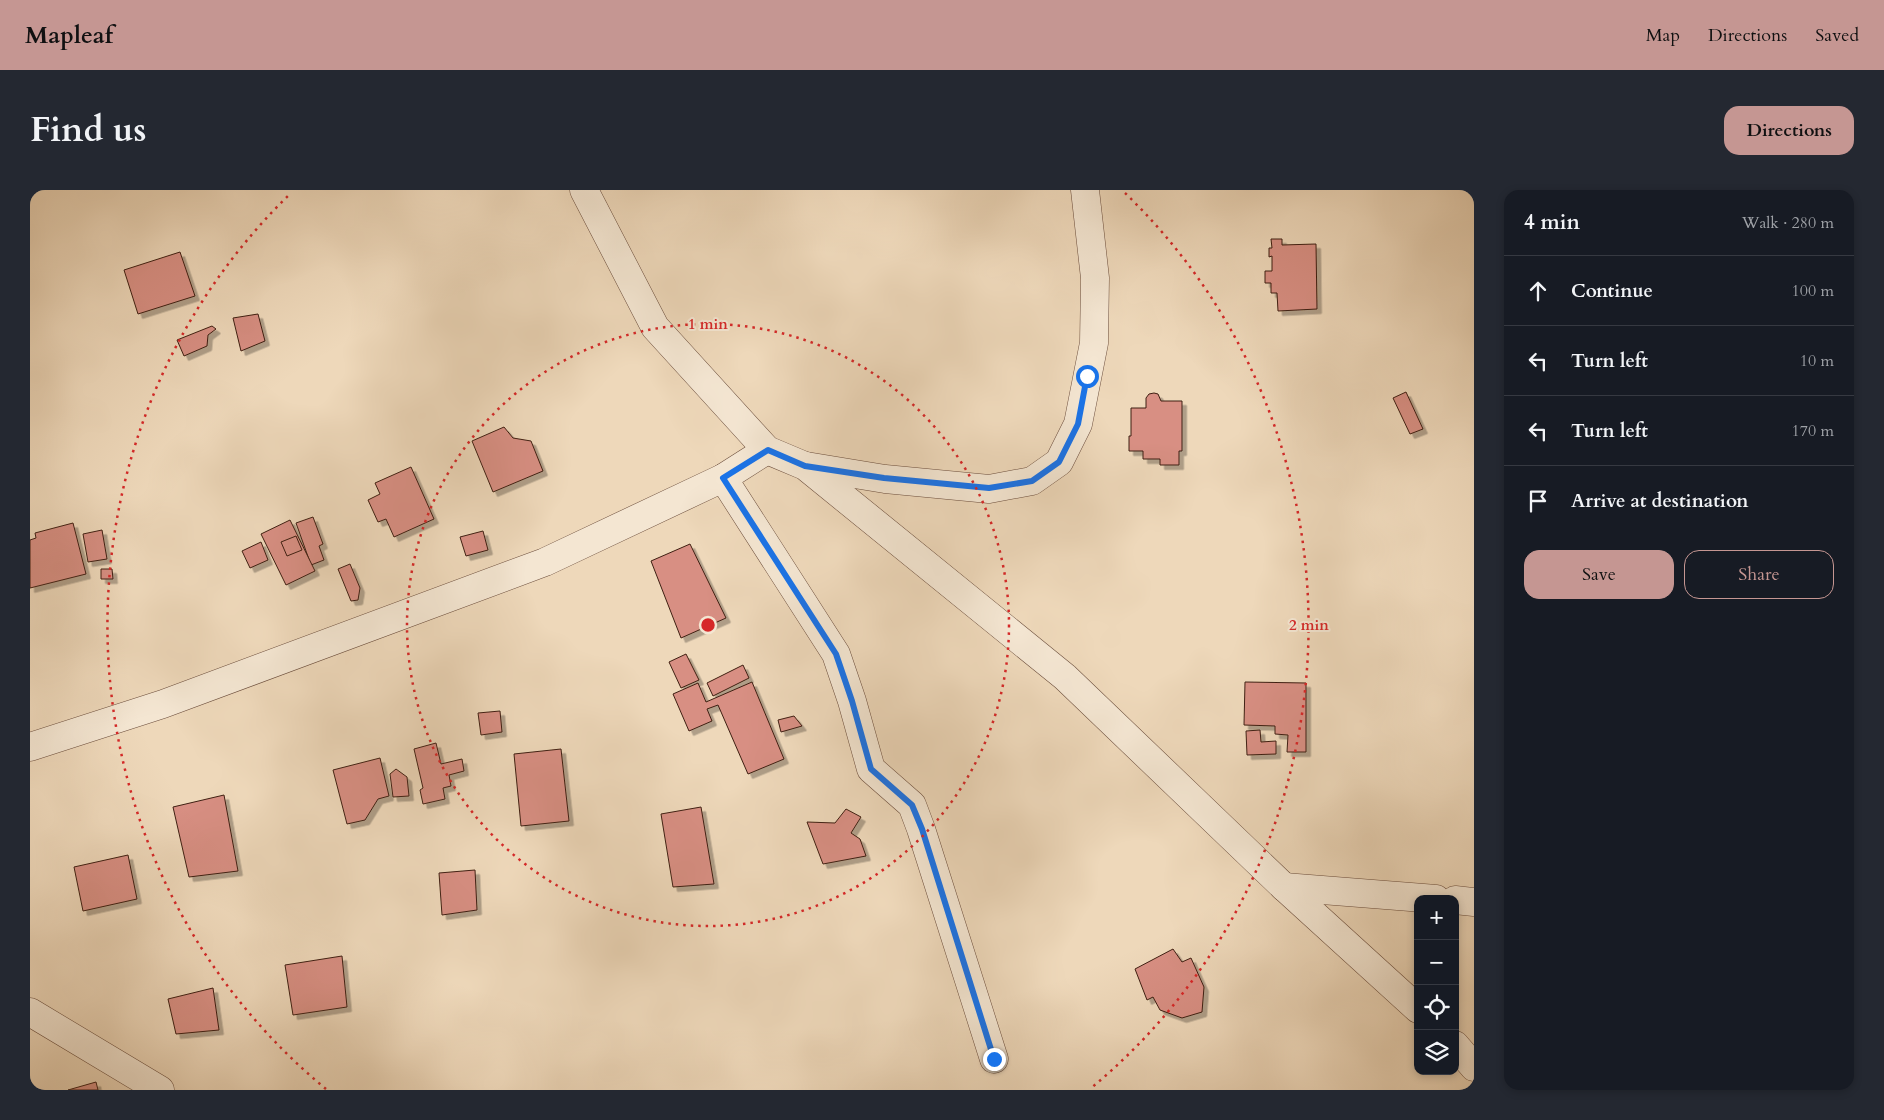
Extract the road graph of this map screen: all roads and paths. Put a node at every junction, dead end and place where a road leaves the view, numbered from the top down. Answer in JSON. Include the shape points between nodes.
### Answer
{"nodes":[{"id":1,"x":584,"y":190,"type":"edge"},
{"id":2,"x":1085,"y":190,"type":"edge"},
{"id":3,"x":768,"y":450,"type":"junction"},
{"id":4,"x":805,"y":466,"type":"junction"},
{"id":5,"x":723,"y":478,"type":"junction"},
{"id":6,"x":30,"y":748,"type":"edge"},
{"id":7,"x":1284,"y":887,"type":"junction"},
{"id":8,"x":1414,"y":897,"type":"edge"},
{"id":9,"x":1459,"y":900,"type":"edge"},
{"id":10,"x":1474,"y":902,"type":"edge"},
{"id":11,"x":1414,"y":1005,"type":"edge"},
{"id":12,"x":30,"y":1012,"type":"edge"},
{"id":13,"x":1459,"y":1050,"type":"edge"},
{"id":14,"x":994,"y":1059,"type":"dead end"},
{"id":15,"x":1474,"y":1067,"type":"edge"},
{"id":16,"x":160,"y":1090,"type":"edge"}],
"edges":[{"from":1,"to":3,"type":"street","via":[[655,327]]},
{"from":2,"to":4,"type":"street","via":[[1095,278],[1094,344],[1078,424],[1059,462],[1032,481],[989,488],[884,478]]},
{"from":3,"to":4,"type":"street"},
{"from":3,"to":5,"type":"street"},
{"from":4,"to":7,"type":"street","via":[[1065,677]]},
{"from":5,"to":6,"type":"street","via":[[544,562],[163,704]]},
{"from":5,"to":14,"type":"street","via":[[836,654],[871,769],[912,805]]},
{"from":7,"to":8,"type":"street"},
{"from":7,"to":11,"type":"street"},
{"from":9,"to":10,"type":"street"},
{"from":12,"to":16,"type":"street"},
{"from":13,"to":15,"type":"street"}]}
